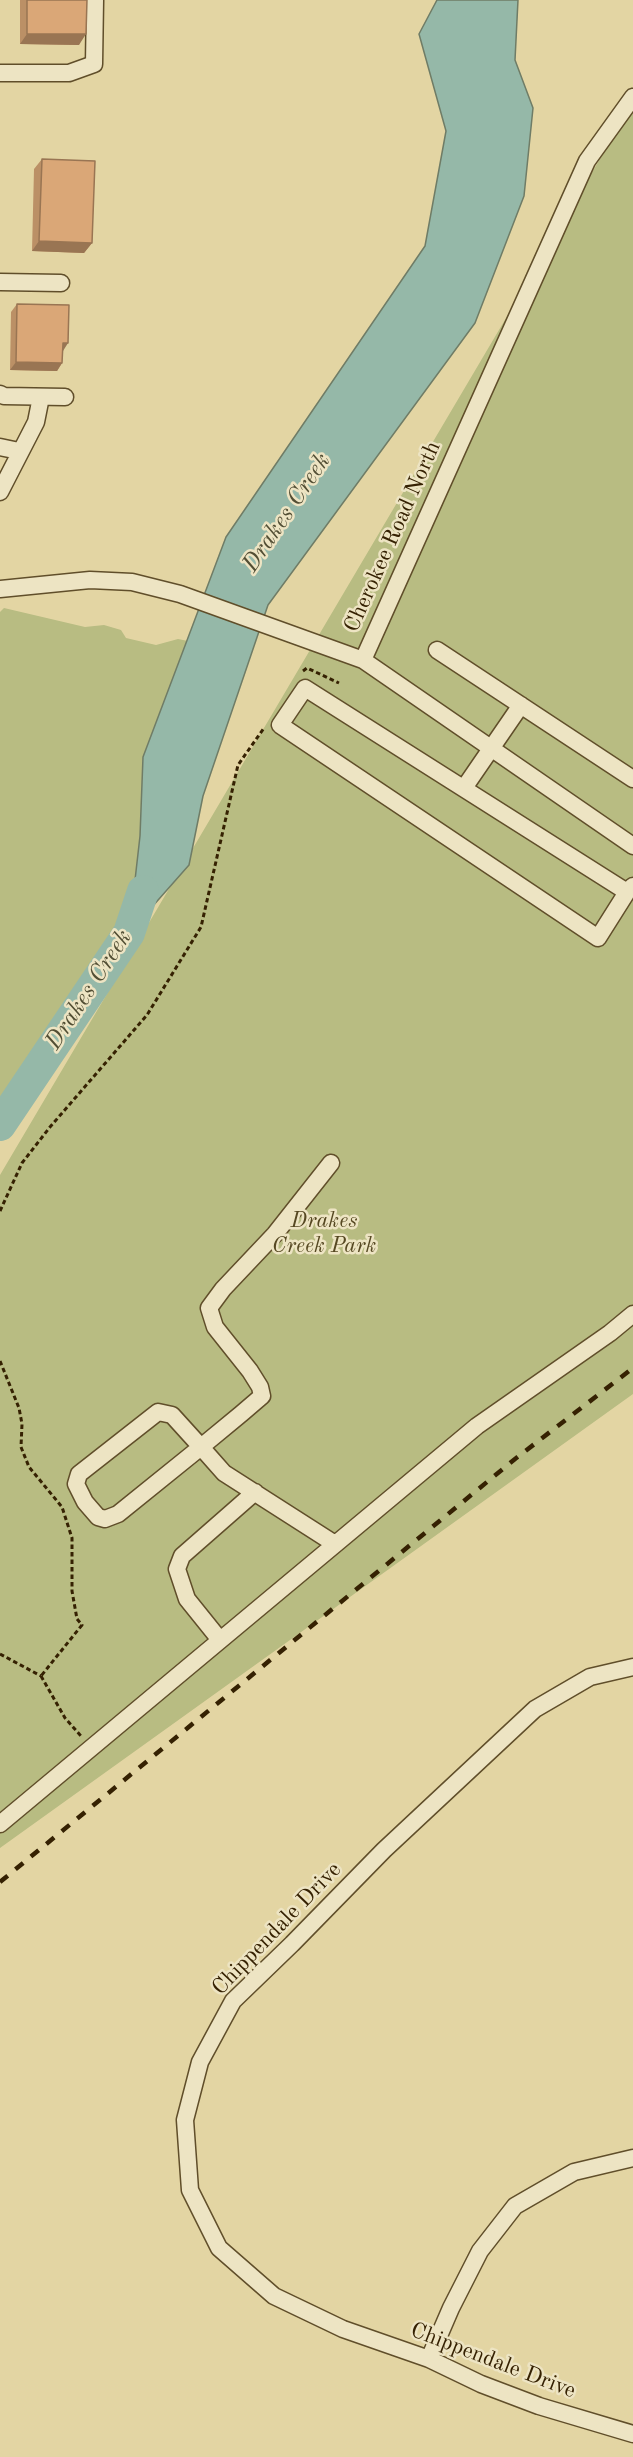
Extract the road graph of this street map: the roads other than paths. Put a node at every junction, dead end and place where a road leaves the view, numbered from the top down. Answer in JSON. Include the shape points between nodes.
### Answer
{"nodes":[{"id":1,"x":95,"y":0,"type":"edge"},
{"id":2,"x":0,"y":73,"type":"edge"},
{"id":3,"x":633,"y":97,"type":"edge"},
{"id":4,"x":0,"y":282,"type":"edge"},
{"id":5,"x":61,"y":283,"type":"dead end"},
{"id":6,"x":0,"y":394,"type":"edge"},
{"id":7,"x":41,"y":397,"type":"junction"},
{"id":8,"x":64,"y":397,"type":"dead end"},
{"id":9,"x":0,"y":447,"type":"edge"},
{"id":10,"x":19,"y":451,"type":"junction"},
{"id":11,"x":0,"y":492,"type":"edge"},
{"id":12,"x":0,"y":589,"type":"edge"},
{"id":13,"x":437,"y":650,"type":"dead end"},
{"id":14,"x":363,"y":660,"type":"junction"},
{"id":15,"x":520,"y":705,"type":"junction"},
{"id":16,"x":491,"y":748,"type":"junction"},
{"id":17,"x":633,"y":779,"type":"edge"},
{"id":18,"x":464,"y":788,"type":"junction"},
{"id":19,"x":633,"y":846,"type":"edge"},
{"id":20,"x":630,"y":889,"type":"edge"},
{"id":21,"x":331,"y":1163,"type":"dead end"},
{"id":22,"x":633,"y":1314,"type":"edge"},
{"id":23,"x":201,"y":1447,"type":"junction"},
{"id":24,"x":255,"y":1492,"type":"junction"},
{"id":25,"x":335,"y":1544,"type":"junction"},
{"id":26,"x":220,"y":1640,"type":"junction"},
{"id":27,"x":633,"y":1666,"type":"edge"},
{"id":28,"x":0,"y":1824,"type":"edge"},
{"id":29,"x":633,"y":2158,"type":"edge"},
{"id":30,"x":429,"y":2359,"type":"junction"},
{"id":31,"x":633,"y":2434,"type":"edge"}],
"edges":[{"from":1,"to":2,"type":"street","via":[[94,64],[69,74]]},
{"from":3,"to":14,"type":"street","name":"Cherokee Road North","via":[[587,161]]},
{"from":4,"to":5,"type":"street"},
{"from":6,"to":7,"type":"street"},
{"from":7,"to":8,"type":"street"},
{"from":7,"to":10,"type":"street","via":[[36,422]]},
{"from":9,"to":10,"type":"street"},
{"from":10,"to":11,"type":"street"},
{"from":12,"to":14,"type":"street","name":"Cherokee Road North","via":[[90,580],[132,582],[180,594]]},
{"from":13,"to":15,"type":"street"},
{"from":14,"to":16,"type":"street"},
{"from":15,"to":16,"type":"street"},
{"from":15,"to":17,"type":"street"},
{"from":16,"to":18,"type":"street"},
{"from":16,"to":19,"type":"street"},
{"from":18,"to":20,"type":"street"},
{"from":18,"to":20,"type":"street","via":[[305,688],[280,725],[598,938]]},
{"from":21,"to":23,"type":"street","via":[[209,1308],[215,1327],[250,1371],[262,1396]]},
{"from":22,"to":25,"type":"street","via":[[477,1426]]},
{"from":23,"to":23,"type":"street","via":[[172,1415],[158,1412],[79,1474],[76,1484],[85,1502],[98,1517],[105,1519],[118,1514]]},
{"from":23,"to":24,"type":"street","via":[[224,1473]]},
{"from":24,"to":25,"type":"street"},
{"from":24,"to":26,"type":"street","via":[[182,1556],[177,1569],[187,1599]]},
{"from":25,"to":26,"type":"street"},
{"from":26,"to":28,"type":"street"},
{"from":27,"to":30,"type":"street","name":"Chippendale Drive","via":[[590,1677],[535,1708],[384,1850],[233,2001],[200,2062],[185,2120],[190,2190],[219,2248],[274,2296],[342,2329]]},
{"from":29,"to":30,"type":"street","via":[[574,2172],[515,2206],[480,2251]]},
{"from":30,"to":31,"type":"street","name":"Chippendale Drive","via":[[539,2406]]}]}
